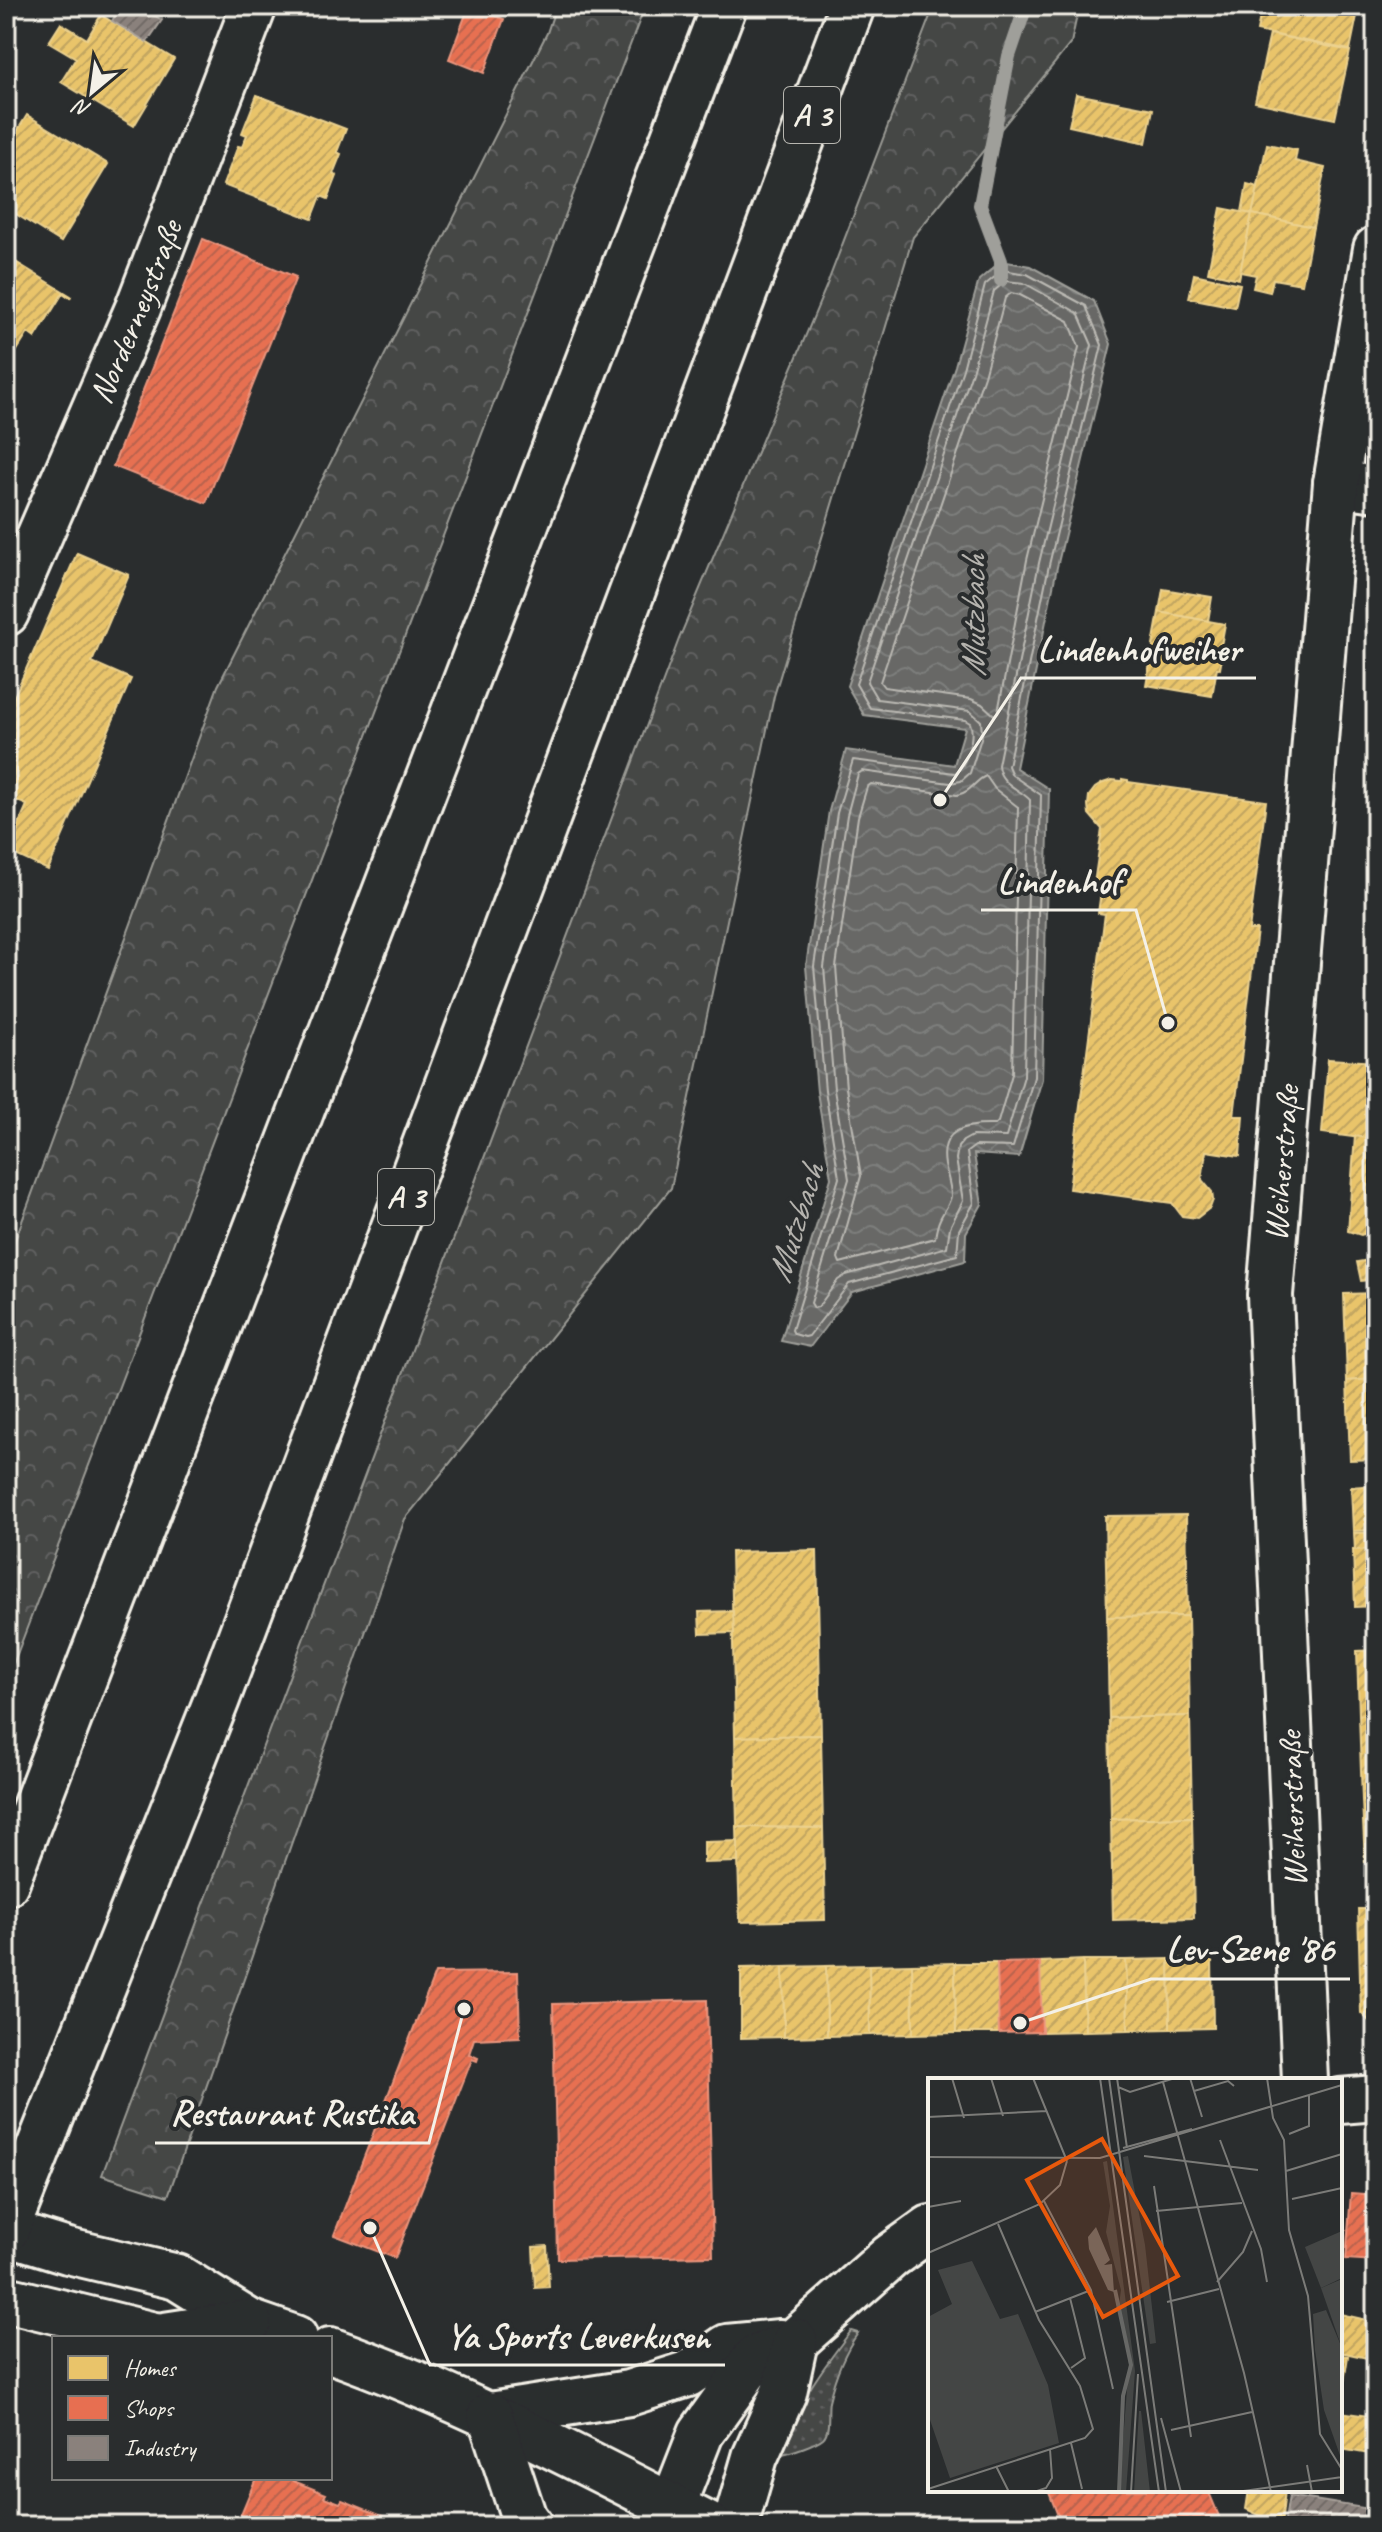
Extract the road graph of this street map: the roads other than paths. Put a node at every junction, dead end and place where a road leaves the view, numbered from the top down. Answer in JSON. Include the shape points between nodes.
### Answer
{"nodes":[{"id":1,"x":254,"y":6,"type":"edge"},
{"id":2,"x":724,"y":6,"type":"edge"},
{"id":3,"x":852,"y":6,"type":"edge"},
{"id":4,"x":1376,"y":249,"type":"edge"},
{"id":5,"x":1356,"y":486,"type":"edge"},
{"id":6,"x":6,"y":613,"type":"edge"},
{"id":7,"x":6,"y":1883,"type":"edge"},
{"id":8,"x":1305,"y":2078,"type":"edge"},
{"id":9,"x":1376,"y":2098,"type":"edge"},
{"id":10,"x":1342,"y":2101,"type":"edge"},
{"id":11,"x":928,"y":2229,"type":"edge"},
{"id":12,"x":6,"y":2232,"type":"edge"},
{"id":13,"x":6,"y":2299,"type":"edge"},
{"id":14,"x":249,"y":2322,"type":"junction"},
{"id":15,"x":289,"y":2336,"type":"edge"},
{"id":16,"x":795,"y":2341,"type":"junction"},
{"id":17,"x":332,"y":2351,"type":"edge"},
{"id":18,"x":490,"y":2415,"type":"junction"},
{"id":19,"x":668,"y":2516,"type":"edge"},
{"id":20,"x":530,"y":2526,"type":"edge"},
{"id":21,"x":710,"y":2526,"type":"edge"},
{"id":22,"x":735,"y":2526,"type":"edge"}],
"edges":[{"from":1,"to":6,"type":"main road","name":"Norderneystraße","via":[[138,308]]},
{"from":2,"to":7,"type":"main road"},
{"from":3,"to":12,"type":"main road","number":"A 3","via":[[217,1699]]},
{"from":4,"to":5,"type":"main road","name":"Weiherstraße"},
{"from":5,"to":8,"type":"main road","name":"Weiherstraße","via":[[1270,1295]]},
{"from":9,"to":10,"type":"main road"},
{"from":11,"to":16,"type":"main road"},
{"from":12,"to":14,"type":"main road","via":[[177,2277]]},
{"from":13,"to":14,"type":"main road","via":[[158,2336]]},
{"from":14,"to":15,"type":"main road"},
{"from":16,"to":18,"type":"main road","via":[[727,2347],[688,2374],[629,2393]]},
{"from":16,"to":19,"type":"main road","via":[[755,2358],[736,2383],[701,2433]]},
{"from":16,"to":22,"type":"main road","via":[[784,2392],[755,2457]]},
{"from":17,"to":18,"type":"main road"},
{"from":18,"to":19,"type":"main road","via":[[585,2461]]},
{"from":18,"to":20,"type":"main road"},
{"from":19,"to":21,"type":"main road"}]}
